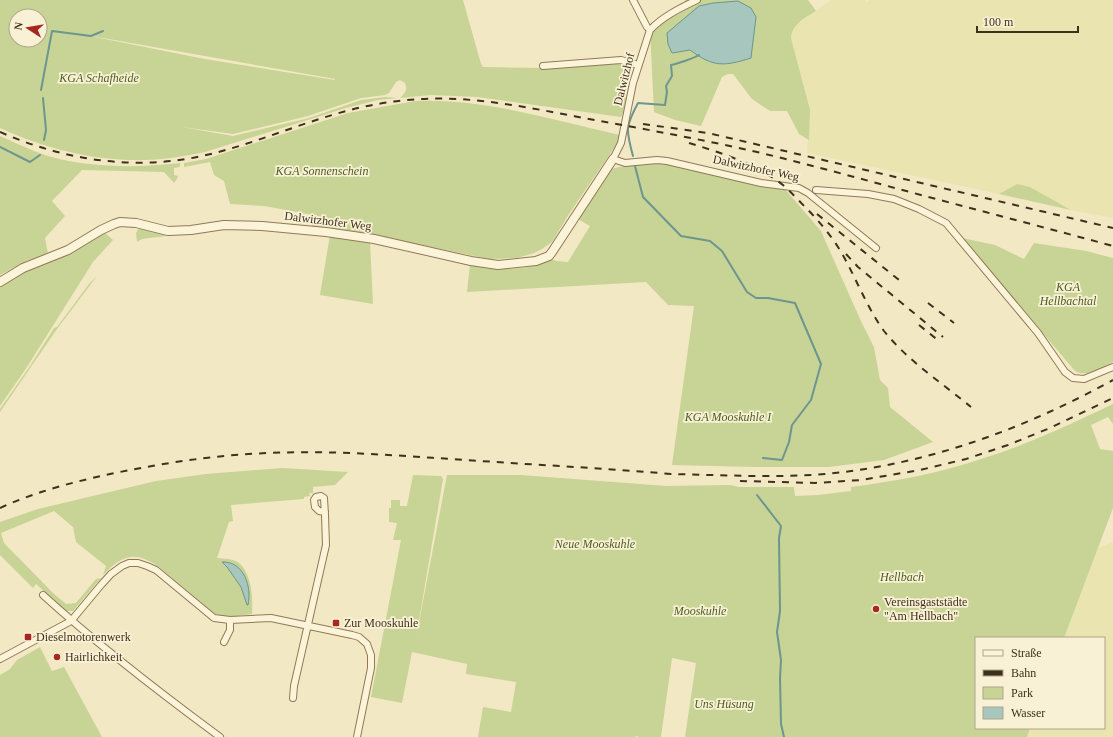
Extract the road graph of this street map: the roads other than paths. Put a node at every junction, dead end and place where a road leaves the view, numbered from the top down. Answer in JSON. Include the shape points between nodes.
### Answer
{"nodes":[{"id":1,"x":633,"y":0,"type":"edge"},
{"id":2,"x":697,"y":0,"type":"edge"},
{"id":3,"x":650,"y":30,"type":"junction"},
{"id":4,"x":638,"y":65,"type":"junction"},
{"id":5,"x":543,"y":66,"type":"dead end"},
{"id":6,"x":624,"y":134,"type":"joint"},
{"id":7,"x":613,"y":159,"type":"junction"},
{"id":8,"x":816,"y":190,"type":"dead end"},
{"id":9,"x":876,"y":248,"type":"dead end"},
{"id":10,"x":0,"y":282,"type":"edge"},
{"id":11,"x":1113,"y":367,"type":"edge"},
{"id":12,"x":325,"y":512,"type":"dead end"},
{"id":13,"x":42,"y":595,"type":"dead end"},
{"id":14,"x":230,"y":620,"type":"junction"},
{"id":15,"x":71,"y":621,"type":"junction"},
{"id":16,"x":308,"y":625,"type":"junction"},
{"id":17,"x":224,"y":642,"type":"dead end"},
{"id":18,"x":0,"y":659,"type":"edge"},
{"id":19,"x":293,"y":698,"type":"dead end"},
{"id":20,"x":220,"y":737,"type":"edge"},
{"id":21,"x":357,"y":737,"type":"edge"}],
"edges":[{"from":1,"to":3,"type":"street"},
{"from":2,"to":3,"type":"street","name":"Dalwitzhof","via":[[666,16]]},
{"from":3,"to":4,"type":"street","name":"Dalwitzhof"},
{"from":4,"to":5,"type":"street","via":[[621,60]]},
{"from":4,"to":6,"type":"street","name":"Dalwitzhof"},
{"from":6,"to":7,"type":"street","name":"Dalwitzhofer Weg"},
{"from":7,"to":9,"type":"street","name":"Dalwitzhofer Weg","via":[[625,162],[678,162],[761,183],[799,188]]},
{"from":7,"to":10,"type":"street","name":"Dalwitzhofer Weg","via":[[549,256],[536,261],[484,264],[374,239],[308,230],[224,225],[168,231],[132,222],[120,222],[68,250],[23,268]]},
{"from":8,"to":11,"type":"street","via":[[868,194],[894,200],[920,209],[946,223],[1038,333],[1065,372],[1073,378],[1084,379]]},
{"from":12,"to":16,"type":"street","via":[[326,545]]},
{"from":13,"to":15,"type":"street"},
{"from":14,"to":15,"type":"street","via":[[219,620],[209,615],[156,570],[133,563],[125,564],[111,574]]},
{"from":14,"to":16,"type":"street","via":[[266,618]]},
{"from":14,"to":17,"type":"street","via":[[230,630]]},
{"from":15,"to":18,"type":"street"},
{"from":15,"to":20,"type":"street"},
{"from":16,"to":19,"type":"street"},
{"from":16,"to":21,"type":"street","via":[[359,637],[367,644],[371,655],[371,668]]}]}
